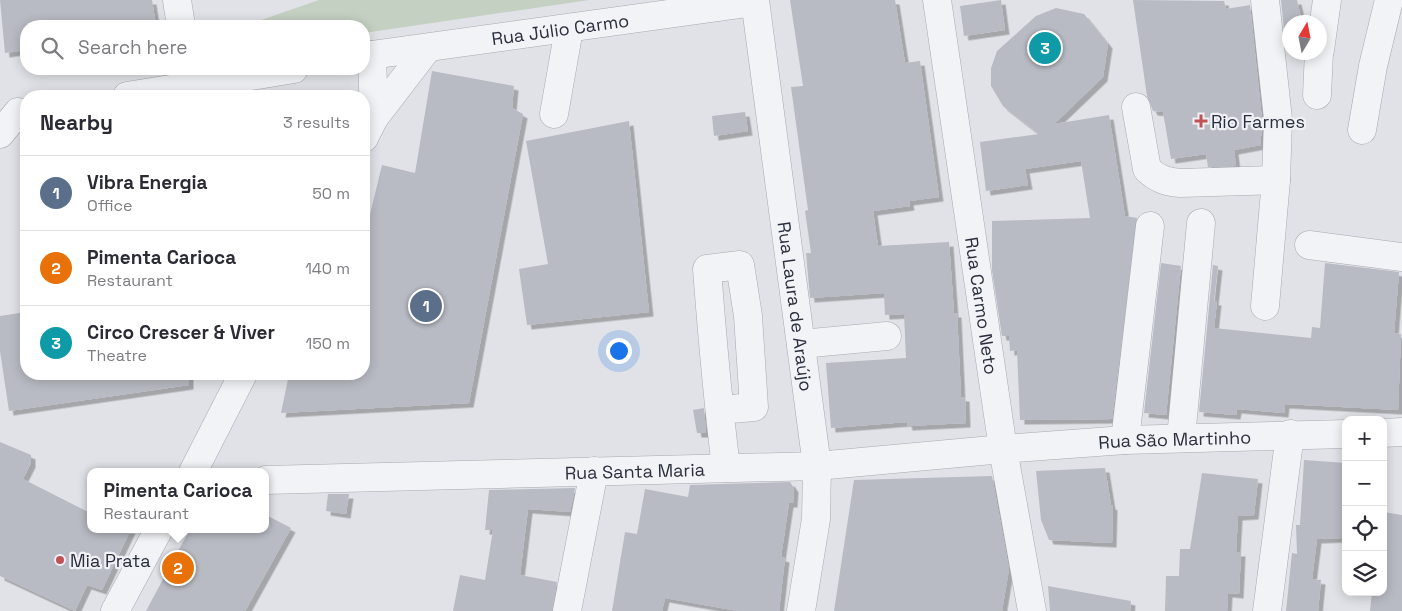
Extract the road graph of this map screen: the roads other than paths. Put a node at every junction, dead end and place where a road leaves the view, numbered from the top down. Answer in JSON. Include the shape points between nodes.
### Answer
{"nodes":[{"id":1,"x":177,"y":0,"type":"edge"},
{"id":2,"x":937,"y":0,"type":"edge"},
{"id":3,"x":1265,"y":0,"type":"edge"},
{"id":4,"x":1327,"y":0,"type":"edge"},
{"id":5,"x":1389,"y":0,"type":"edge"},
{"id":6,"x":755,"y":1,"type":"edge"},
{"id":7,"x":1325,"y":15,"type":"edge"},
{"id":8,"x":180,"y":20,"type":"edge"},
{"id":9,"x":578,"y":28,"type":"junction"},
{"id":10,"x":428,"y":49,"type":"junction"},
{"id":11,"x":370,"y":56,"type":"edge"},
{"id":12,"x":1319,"y":60,"type":"edge"},
{"id":13,"x":225,"y":75,"type":"edge"},
{"id":14,"x":368,"y":75,"type":"edge"},
{"id":15,"x":190,"y":78,"type":"edge"},
{"id":16,"x":148,"y":90,"type":"edge"},
{"id":17,"x":368,"y":90,"type":"edge"},
{"id":18,"x":1317,"y":95,"type":"dead end"},
{"id":19,"x":1136,"y":107,"type":"dead end"},
{"id":20,"x":15,"y":113,"type":"edge"},
{"id":21,"x":554,"y":114,"type":"dead end"},
{"id":22,"x":370,"y":127,"type":"edge"},
{"id":23,"x":1362,"y":130,"type":"dead end"},
{"id":24,"x":0,"y":134,"type":"edge"},
{"id":25,"x":1276,"y":180,"type":"junction"},
{"id":26,"x":1201,"y":223,"type":"dead end"},
{"id":27,"x":1150,"y":226,"type":"dead end"},
{"id":28,"x":1309,"y":244,"type":"dead end"},
{"id":29,"x":1402,"y":258,"type":"edge"},
{"id":30,"x":1265,"y":306,"type":"dead end"},
{"id":31,"x":748,"y":316,"type":"junction"},
{"id":32,"x":711,"y":320,"type":"junction"},
{"id":33,"x":886,"y":336,"type":"dead end"},
{"id":34,"x":801,"y":344,"type":"junction"},
{"id":35,"x":240,"y":380,"type":"edge"},
{"id":36,"x":720,"y":410,"type":"junction"},
{"id":37,"x":1402,"y":432,"type":"edge"},
{"id":38,"x":1387,"y":433,"type":"edge"},
{"id":39,"x":1290,"y":434,"type":"junction"},
{"id":40,"x":1342,"y":434,"type":"edge"},
{"id":41,"x":1181,"y":438,"type":"junction"},
{"id":42,"x":1125,"y":440,"type":"junction"},
{"id":43,"x":1004,"y":449,"type":"junction"},
{"id":44,"x":817,"y":466,"type":"junction"},
{"id":45,"x":194,"y":468,"type":"edge"},
{"id":46,"x":726,"y":468,"type":"junction"},
{"id":47,"x":594,"y":471,"type":"junction"},
{"id":48,"x":269,"y":480,"type":"edge"},
{"id":49,"x":157,"y":533,"type":"edge"},
{"id":50,"x":115,"y":611,"type":"edge"},
{"id":51,"x":567,"y":611,"type":"edge"},
{"id":52,"x":801,"y":611,"type":"edge"},
{"id":53,"x":1032,"y":611,"type":"edge"},
{"id":54,"x":1267,"y":611,"type":"edge"}],
"edges":[{"from":1,"to":8,"type":"street"},
{"from":2,"to":43,"type":"street","name":"Rua Carmo Neto"},
{"from":3,"to":25,"type":"street","via":[[1278,119]]},
{"from":4,"to":7,"type":"street"},
{"from":5,"to":23,"type":"street"},
{"from":6,"to":9,"type":"street","name":"Rua Júlio Carmo"},
{"from":6,"to":34,"type":"street","name":"Rua Laura de Araújo"},
{"from":9,"to":10,"type":"street","name":"Rua Júlio Carmo"},
{"from":9,"to":21,"type":"street","via":[[577,88],[567,92],[559,88]]},
{"from":10,"to":11,"type":"street","name":"Rua Júlio Carmo"},
{"from":10,"to":22,"type":"street"},
{"from":12,"to":18,"type":"street"},
{"from":13,"to":15,"type":"street"},
{"from":14,"to":17,"type":"street"},
{"from":15,"to":16,"type":"street"},
{"from":19,"to":25,"type":"street","via":[[1147,169],[1155,176],[1171,183]]},
{"from":20,"to":24,"type":"street"},
{"from":25,"to":30,"type":"street"},
{"from":26,"to":41,"type":"street"},
{"from":27,"to":42,"type":"street"},
{"from":28,"to":29,"type":"street"},
{"from":31,"to":32,"type":"street"},
{"from":31,"to":32,"type":"street","via":[[740,265],[707,269]]},
{"from":31,"to":36,"type":"street","via":[[754,407]]},
{"from":32,"to":36,"type":"street"},
{"from":33,"to":34,"type":"street"},
{"from":34,"to":44,"type":"street","name":"Rua Laura de Araújo"},
{"from":35,"to":45,"type":"street"},
{"from":36,"to":46,"type":"street"},
{"from":37,"to":38,"type":"street"},
{"from":39,"to":40,"type":"street","name":"Rua São Martinho"},
{"from":39,"to":41,"type":"street","name":"Rua São Martinho"},
{"from":39,"to":54,"type":"street"},
{"from":41,"to":42,"type":"street","name":"Rua São Martinho"},
{"from":42,"to":43,"type":"street","name":"Rua São Martinho"},
{"from":43,"to":44,"type":"street","name":"Rua Santa Maria"},
{"from":43,"to":53,"type":"street","name":"Rua Carmo Neto"},
{"from":44,"to":46,"type":"street","name":"Rua Santa Maria"},
{"from":44,"to":52,"type":"street","name":"Rua Laura de Araújo","via":[[816,519]]},
{"from":46,"to":47,"type":"street","name":"Rua Santa Maria"},
{"from":47,"to":48,"type":"street","name":"Rua Santa Maria"},
{"from":47,"to":51,"type":"street"},
{"from":49,"to":50,"type":"street"}]}
